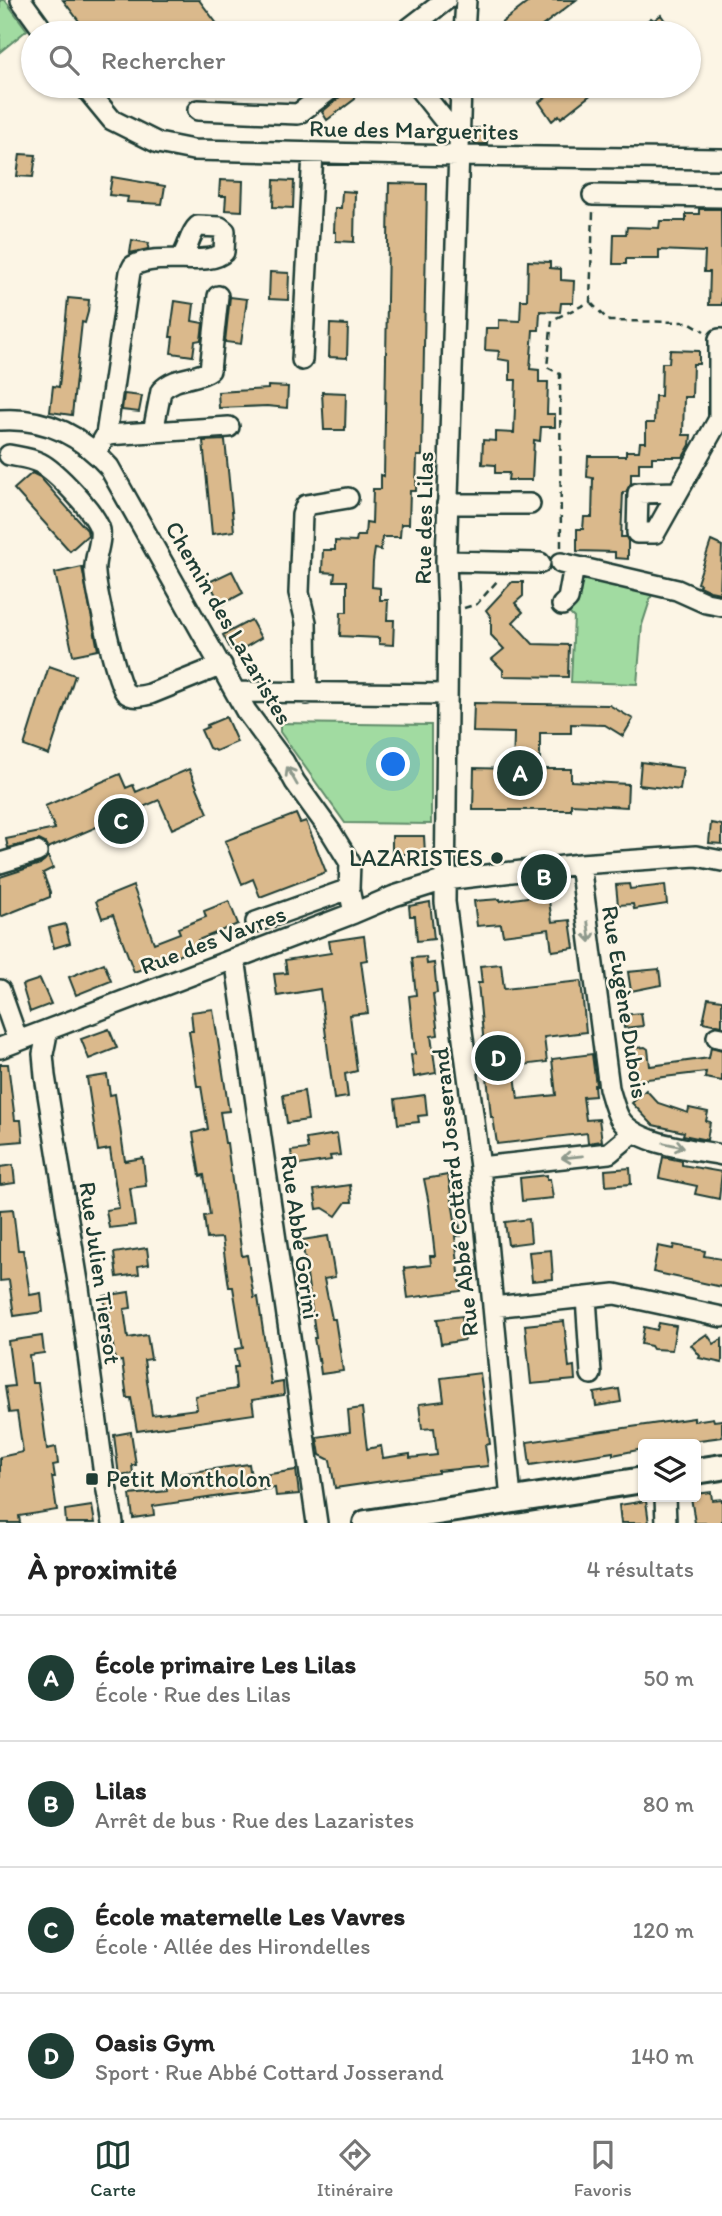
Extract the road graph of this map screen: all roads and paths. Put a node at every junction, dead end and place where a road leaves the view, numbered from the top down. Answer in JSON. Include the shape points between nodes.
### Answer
{"nodes":[{"id":1,"x":20,"y":0,"type":"edge"},
{"id":2,"x":446,"y":0,"type":"edge"},
{"id":3,"x":466,"y":0,"type":"edge"},
{"id":4,"x":36,"y":21,"type":"edge"},
{"id":5,"x":419,"y":21,"type":"edge"},
{"id":6,"x":465,"y":21,"type":"edge"},
{"id":7,"x":94,"y":98,"type":"edge"},
{"id":8,"x":319,"y":98,"type":"edge"},
{"id":9,"x":425,"y":98,"type":"edge"},
{"id":10,"x":460,"y":98,"type":"edge"},
{"id":11,"x":198,"y":110,"type":"dead end"},
{"id":12,"x":458,"y":148,"type":"junction"},
{"id":13,"x":313,"y":153,"type":"junction"},
{"id":14,"x":722,"y":159,"type":"edge"},
{"id":15,"x":593,"y":195,"type":"joint"},
{"id":16,"x":722,"y":197,"type":"edge"},
{"id":17,"x":181,"y":258,"type":"dead end"},
{"id":18,"x":218,"y":296,"type":"dead end"},
{"id":19,"x":590,"y":302,"type":"junction"},
{"id":20,"x":721,"y":339,"type":"edge"},
{"id":21,"x":302,"y":360,"type":"dead end"},
{"id":22,"x":3,"y":420,"type":"edge"},
{"id":23,"x":229,"y":427,"type":"dead end"},
{"id":24,"x":153,"y":432,"type":"junction"},
{"id":25,"x":101,"y":443,"type":"junction"},
{"id":26,"x":4,"y":455,"type":"edge"},
{"id":27,"x":678,"y":492,"type":"dead end"},
{"id":28,"x":348,"y":498,"type":"dead end"},
{"id":29,"x":447,"y":504,"type":"junction"},
{"id":30,"x":530,"y":504,"type":"dead end"},
{"id":31,"x":446,"y":561,"type":"junction"},
{"id":32,"x":540,"y":563,"type":"dead end"},
{"id":33,"x":503,"y":564,"type":"junction"},
{"id":34,"x":567,"y":565,"type":"junction"},
{"id":35,"x":562,"y":605,"type":"dead end"},
{"id":36,"x":722,"y":606,"type":"edge"},
{"id":37,"x":448,"y":612,"type":"junction"},
{"id":38,"x":222,"y":665,"type":"junction"},
{"id":39,"x":237,"y":692,"type":"junction"},
{"id":40,"x":307,"y":694,"type":"junction"},
{"id":41,"x":447,"y":694,"type":"junction"},
{"id":42,"x":37,"y":852,"type":"dead end"},
{"id":43,"x":722,"y":861,"type":"edge"},
{"id":44,"x":0,"y":863,"type":"edge"},
{"id":45,"x":580,"y":864,"type":"junction"},
{"id":46,"x":445,"y":880,"type":"junction"},
{"id":47,"x":349,"y":889,"type":"junction"},
{"id":48,"x":354,"y":913,"type":"junction"},
{"id":49,"x":256,"y":922,"type":"dead end"},
{"id":50,"x":235,"y":958,"type":"junction"},
{"id":51,"x":0,"y":990,"type":"edge"},
{"id":52,"x":45,"y":1031,"type":"junction"},
{"id":53,"x":9,"y":1044,"type":"edge"},
{"id":54,"x":633,"y":1133,"type":"junction"},
{"id":55,"x":722,"y":1155,"type":"edge"},
{"id":56,"x":480,"y":1167,"type":"junction"},
{"id":57,"x":586,"y":1297,"type":"junction"},
{"id":58,"x":493,"y":1307,"type":"junction"},
{"id":59,"x":722,"y":1317,"type":"edge"},
{"id":60,"x":591,"y":1374,"type":"dead end"},
{"id":61,"x":722,"y":1467,"type":"edge"},
{"id":62,"x":701,"y":1470,"type":"edge"},
{"id":63,"x":638,"y":1481,"type":"edge"},
{"id":64,"x":511,"y":1499,"type":"junction"},
{"id":65,"x":665,"y":1502,"type":"edge"},
{"id":66,"x":113,"y":1523,"type":"edge"},
{"id":67,"x":317,"y":1523,"type":"edge"},
{"id":68,"x":366,"y":1523,"type":"edge"},
{"id":69,"x":666,"y":1523,"type":"edge"}],
"edges":[{"from":1,"to":4,"type":"street"},
{"from":2,"to":5,"type":"street"},
{"from":3,"to":6,"type":"street"},
{"from":7,"to":13,"type":"street","name":"Rue des Marguerites","via":[[112,120],[158,143],[193,150]]},
{"from":8,"to":11,"type":"street","via":[[298,114]]},
{"from":9,"to":12,"type":"street"},
{"from":10,"to":12,"type":"street","name":"Rue des Lilas"},
{"from":12,"to":13,"type":"street","name":"Rue des Marguerites"},
{"from":12,"to":14,"type":"street","name":"Rue des Marguerites"},
{"from":12,"to":29,"type":"street","name":"Rue des Lilas"},
{"from":13,"to":21,"type":"street"},
{"from":15,"to":16,"type":"street"},
{"from":15,"to":19,"type":"path"},
{"from":17,"to":25,"type":"street","via":[[137,263],[130,272]]},
{"from":18,"to":24,"type":"street","via":[[210,370],[166,386],[159,397]]},
{"from":19,"to":20,"type":"path","via":[[609,321],[689,322]]},
{"from":19,"to":34,"type":"path","via":[[552,320],[547,366],[560,374]]},
{"from":20,"to":27,"type":"street","via":[[719,419]]},
{"from":22,"to":25,"type":"street","name":"Chemin des Lazaristes","via":[[48,425]]},
{"from":22,"to":26,"type":"street"},
{"from":23,"to":24,"type":"street"},
{"from":24,"to":25,"type":"street"},
{"from":25,"to":38,"type":"street","name":"Chemin des Lazaristes","via":[[109,467]]},
{"from":26,"to":38,"type":"street","via":[[43,464],[81,499],[99,527],[94,572],[123,691],[139,697]]},
{"from":28,"to":40,"type":"street","via":[[306,505],[302,514],[299,593],[306,622]]},
{"from":29,"to":30,"type":"street"},
{"from":29,"to":31,"type":"street","name":"Rue des Lilas"},
{"from":31,"to":33,"type":"street"},
{"from":31,"to":37,"type":"street","name":"Rue des Lilas"},
{"from":32,"to":33,"type":"street"},
{"from":33,"to":37,"type":"path","via":[[497,583],[477,604]]},
{"from":34,"to":35,"type":"street","via":[[568,599]]},
{"from":34,"to":36,"type":"street","via":[[677,590]]},
{"from":37,"to":41,"type":"street","name":"Rue des Lilas"},
{"from":38,"to":39,"type":"street","name":"Chemin des Lazaristes"},
{"from":39,"to":40,"type":"street"},
{"from":47,"to":39,"type":"street","name":"Chemin des Lazaristes","one_way":true,"via":[[350,863]]},
{"from":40,"to":41,"type":"street"},
{"from":41,"to":46,"type":"street","name":"Rue des Lilas"},
{"from":42,"to":44,"type":"street"},
{"from":43,"to":45,"type":"street","name":"Rue des Vavres","via":[[696,856]]},
{"from":45,"to":46,"type":"street","name":"Rue des Vavres"},
{"from":45,"to":54,"type":"street","name":"Rue Eugène Dubois","one_way":true,"via":[[609,1088],[620,1119]]},
{"from":46,"to":48,"type":"street","name":"Rue des Vavres"},
{"from":46,"to":56,"type":"street","name":"Rue Abbé Cottard Josserand"},
{"from":47,"to":48,"type":"street","name":"Chemin des Lazaristes"},
{"from":47,"to":49,"type":"street"},
{"from":48,"to":50,"type":"street","name":"Rue des Vavres"},
{"from":50,"to":52,"type":"street","name":"Rue des Vavres"},
{"from":50,"to":67,"type":"street","name":"Rue Abbé Gorini"},
{"from":51,"to":53,"type":"street"},
{"from":52,"to":53,"type":"street","name":"Rue des Vavres"},
{"from":52,"to":66,"type":"street","name":"Rue Julien Tiersot","via":[[45,1076]]},
{"from":54,"to":55,"type":"street","name":"Rue Eugène Dubois","one_way":true},
{"from":54,"to":56,"type":"street","one_way":true,"via":[[609,1153]]},
{"from":56,"to":58,"type":"street","name":"Rue Abbé Cottard Josserand"},
{"from":57,"to":58,"type":"street"},
{"from":57,"to":59,"type":"street","via":[[615,1294]]},
{"from":57,"to":60,"type":"street"},
{"from":58,"to":64,"type":"street","name":"Rue Abbé Cottard Josserand"},
{"from":61,"to":62,"type":"main road"},
{"from":63,"to":64,"type":"main road"},
{"from":64,"to":68,"type":"main road"},
{"from":65,"to":69,"type":"street"}]}
